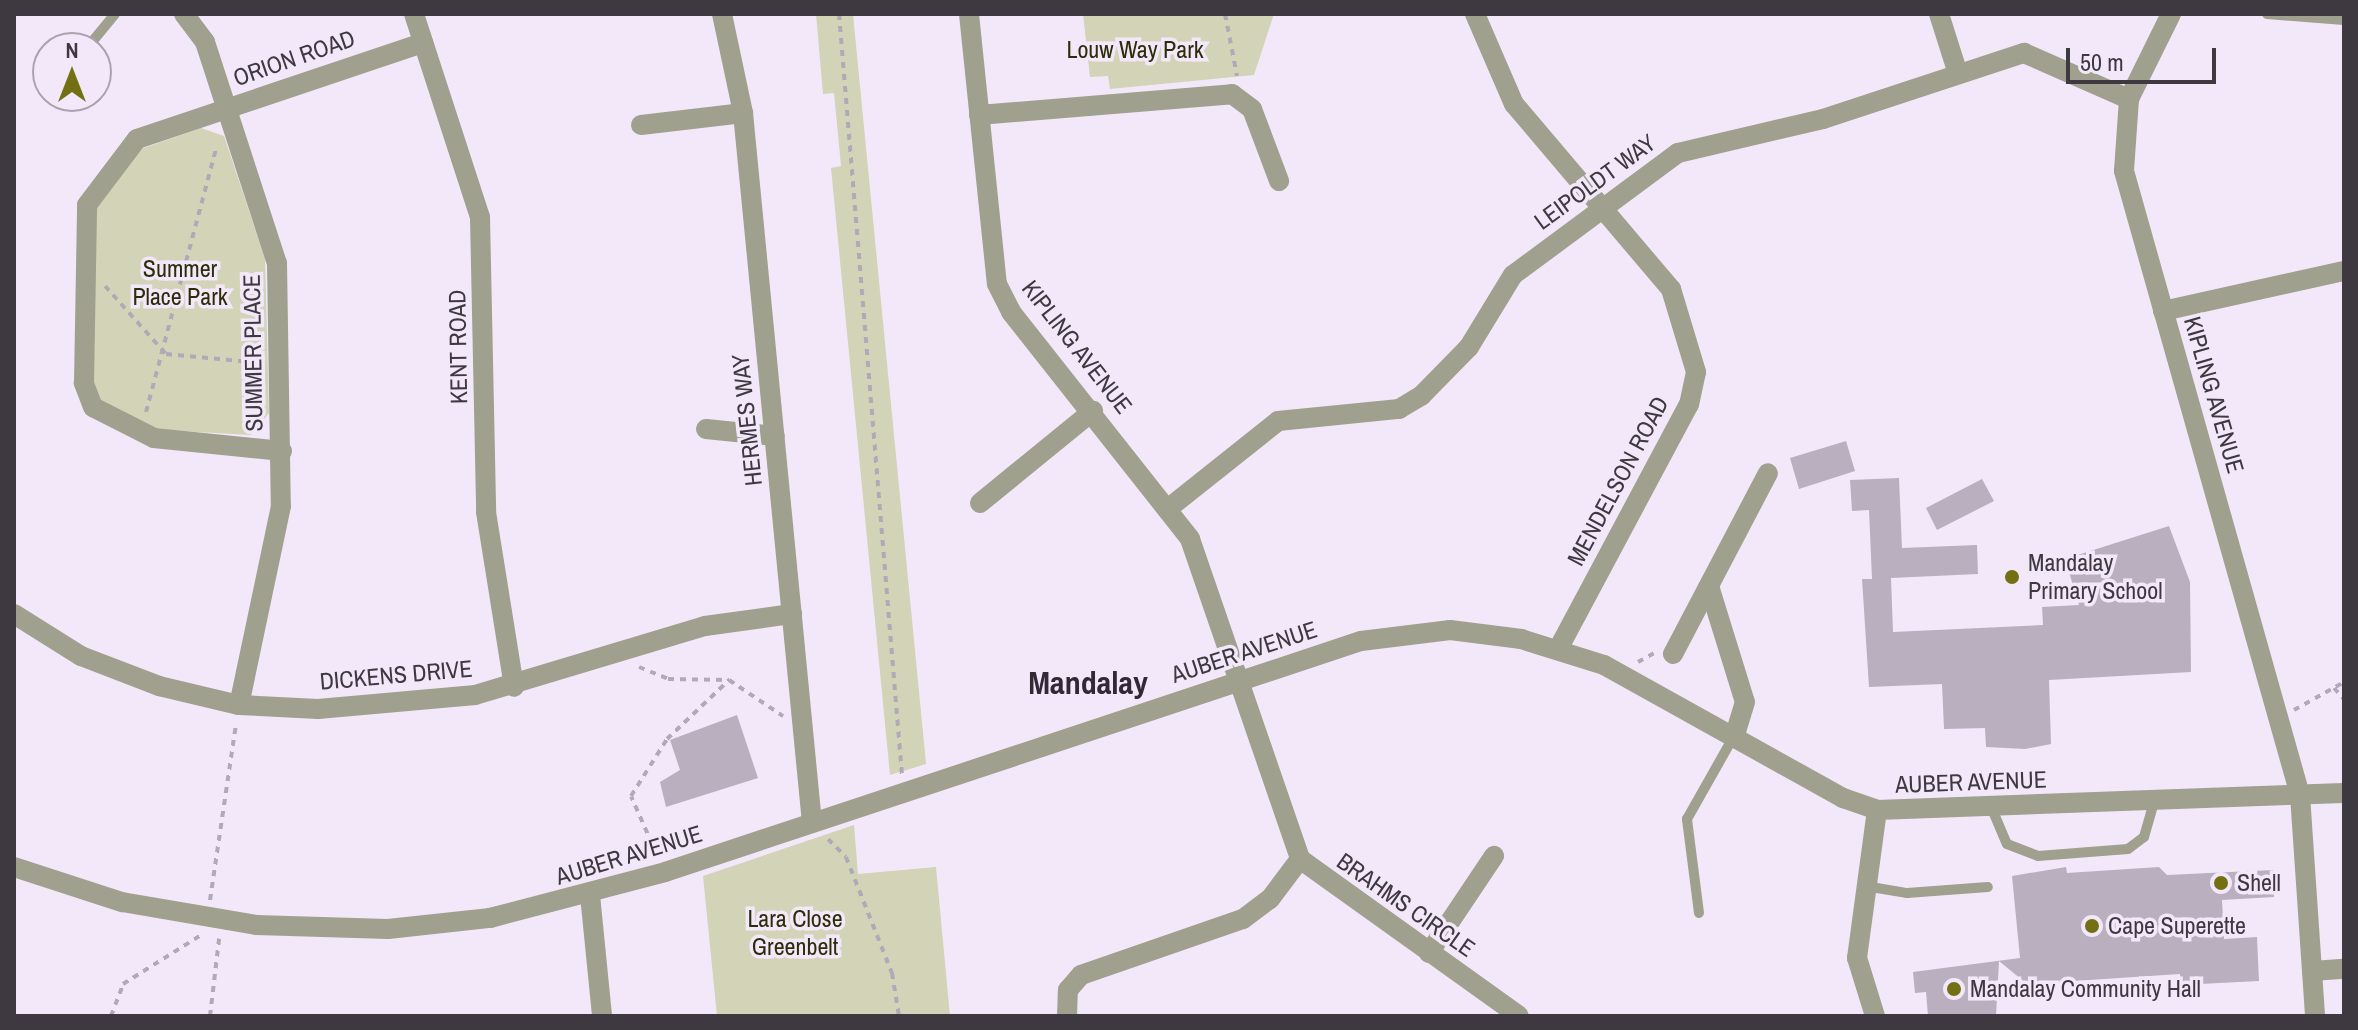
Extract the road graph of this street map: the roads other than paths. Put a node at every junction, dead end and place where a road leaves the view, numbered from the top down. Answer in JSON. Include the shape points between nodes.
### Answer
{"nodes":[{"id":1,"x":115,"y":14,"type":"edge"},
{"id":2,"x":184,"y":14,"type":"edge"},
{"id":3,"x":414,"y":14,"type":"edge"},
{"id":4,"x":722,"y":14,"type":"edge"},
{"id":5,"x":969,"y":14,"type":"edge"},
{"id":6,"x":1475,"y":14,"type":"edge"},
{"id":7,"x":1939,"y":14,"type":"edge"},
{"id":8,"x":2171,"y":14,"type":"edge"},
{"id":9,"x":2267,"y":14,"type":"edge"},
{"id":10,"x":2344,"y":20,"type":"edge"},
{"id":11,"x":100,"y":32,"type":"edge"},
{"id":12,"x":423,"y":43,"type":"junction"},
{"id":13,"x":1958,"y":74,"type":"junction"},
{"id":14,"x":2129,"y":99,"type":"junction"},
{"id":15,"x":228,"y":108,"type":"junction"},
{"id":16,"x":743,"y":113,"type":"junction"},
{"id":17,"x":979,"y":115,"type":"junction"},
{"id":18,"x":641,"y":125,"type":"dead end"},
{"id":19,"x":1279,"y":181,"type":"dead end"},
{"id":20,"x":1602,"y":207,"type":"junction"},
{"id":21,"x":2344,"y":271,"type":"edge"},
{"id":22,"x":2163,"y":311,"type":"junction"},
{"id":23,"x":1093,"y":411,"type":"junction"},
{"id":24,"x":706,"y":429,"type":"dead end"},
{"id":25,"x":775,"y":436,"type":"junction"},
{"id":26,"x":282,"y":451,"type":"junction"},
{"id":27,"x":1768,"y":473,"type":"dead end"},
{"id":28,"x":980,"y":503,"type":"dead end"},
{"id":29,"x":1170,"y":507,"type":"junction"},
{"id":30,"x":1709,"y":586,"type":"junction"},
{"id":31,"x":14,"y":614,"type":"edge"},
{"id":32,"x":792,"y":614,"type":"junction"},
{"id":33,"x":1558,"y":649,"type":"junction"},
{"id":34,"x":1673,"y":654,"type":"road end"},
{"id":35,"x":1238,"y":681,"type":"junction"},
{"id":36,"x":514,"y":687,"type":"junction"},
{"id":37,"x":238,"y":711,"type":"junction"},
{"id":38,"x":1735,"y":735,"type":"junction"},
{"id":39,"x":2344,"y":793,"type":"edge"},
{"id":40,"x":2300,"y":795,"type":"junction"},
{"id":41,"x":2154,"y":802,"type":"junction"},
{"id":42,"x":1992,"y":809,"type":"junction"},
{"id":43,"x":1877,"y":810,"type":"junction"},
{"id":44,"x":812,"y":823,"type":"junction"},
{"id":45,"x":1494,"y":856,"type":"dead end"},
{"id":46,"x":1300,"y":859,"type":"junction"},
{"id":47,"x":14,"y":867,"type":"edge"},
{"id":48,"x":1865,"y":886,"type":"junction"},
{"id":49,"x":1988,"y":887,"type":"dead end"},
{"id":50,"x":590,"y":895,"type":"junction"},
{"id":51,"x":1699,"y":913,"type":"dead end"},
{"id":52,"x":1429,"y":953,"type":"junction"},
{"id":53,"x":2344,"y":969,"type":"edge"},
{"id":54,"x":2312,"y":971,"type":"junction"},
{"id":55,"x":602,"y":1016,"type":"edge"},
{"id":56,"x":1067,"y":1016,"type":"edge"},
{"id":57,"x":1519,"y":1016,"type":"edge"},
{"id":58,"x":1875,"y":1016,"type":"edge"},
{"id":59,"x":2315,"y":1016,"type":"edge"}],
"edges":[{"from":1,"to":11,"type":"lane"},
{"from":2,"to":15,"type":"street","name":"SUMMER PLACE","via":[[205,42]]},
{"from":3,"to":12,"type":"street","name":"KENT ROAD"},
{"from":4,"to":16,"type":"street","name":"HERMES WAY"},
{"from":5,"to":17,"type":"street","name":"KIPLING AVENUE"},
{"from":6,"to":20,"type":"street","name":"MENDELSON ROAD","via":[[1514,104]]},
{"from":7,"to":13,"type":"street"},
{"from":8,"to":14,"type":"street","name":"KIPLING AVENUE"},
{"from":9,"to":10,"type":"lane"},
{"from":12,"to":15,"type":"street","name":"ORION ROAD"},
{"from":12,"to":36,"type":"street","name":"KENT ROAD","via":[[480,217],[486,512]]},
{"from":13,"to":14,"type":"street","name":"LEIPOLDT WAY","via":[[2031,53]]},
{"from":13,"to":20,"type":"street","name":"LEIPOLDT WAY","via":[[1823,119],[1678,153]]},
{"from":14,"to":22,"type":"street","name":"KIPLING AVENUE","via":[[2124,171]]},
{"from":15,"to":26,"type":"street","name":"SUMMER PLACE","via":[[276,251]]},
{"from":15,"to":26,"type":"street","name":"ORION ROAD","via":[[137,139],[92,195],[84,217],[86,392],[105,419],[138,433]]},
{"from":16,"to":18,"type":"street"},
{"from":16,"to":25,"type":"street","name":"HERMES WAY"},
{"from":17,"to":19,"type":"street","via":[[1223,93],[1241,98]]},
{"from":17,"to":23,"type":"street","name":"KIPLING AVENUE","via":[[997,284]]},
{"from":20,"to":29,"type":"street","name":"LEIPOLDT WAY","via":[[1513,275],[1469,347],[1421,396],[1399,409],[1278,421]]},
{"from":20,"to":33,"type":"street","name":"MENDELSON ROAD","via":[[1671,289],[1695,385]]},
{"from":21,"to":22,"type":"street"},
{"from":22,"to":40,"type":"street","name":"KIPLING AVENUE"},
{"from":23,"to":28,"type":"street"},
{"from":23,"to":29,"type":"street","name":"KIPLING AVENUE"},
{"from":24,"to":25,"type":"street"},
{"from":25,"to":32,"type":"street","name":"HERMES WAY"},
{"from":26,"to":37,"type":"street","name":"SUMMER PLACE","via":[[279,523]]},
{"from":27,"to":30,"type":"street"},
{"from":29,"to":35,"type":"street","name":"KIPLING AVENUE","via":[[1197,556]]},
{"from":30,"to":34,"type":"street"},
{"from":30,"to":38,"type":"street","via":[[1745,702]]},
{"from":31,"to":37,"type":"street","name":"DICKENS DRIVE","via":[[119,672]]},
{"from":32,"to":36,"type":"street","name":"DICKENS DRIVE","via":[[724,621]]},
{"from":32,"to":44,"type":"street","name":"HERMES WAY"},
{"from":33,"to":35,"type":"street","name":"AUBER AVENUE","via":[[1484,632],[1420,631],[1361,641]]},
{"from":33,"to":38,"type":"street","name":"AUBER AVENUE","via":[[1630,677]]},
{"from":35,"to":44,"type":"street","name":"AUBER AVENUE"},
{"from":35,"to":46,"type":"street","name":"BRAHMS CIRCLE"},
{"from":36,"to":37,"type":"street","name":"DICKENS DRIVE","via":[[397,706]]},
{"from":38,"to":43,"type":"street","name":"AUBER AVENUE","via":[[1843,798]]},
{"from":38,"to":51,"type":"lane","via":[[1688,813]]},
{"from":39,"to":40,"type":"street","name":"AUBER AVENUE"},
{"from":40,"to":41,"type":"street","name":"AUBER AVENUE"},
{"from":40,"to":54,"type":"street"},
{"from":41,"to":42,"type":"street","name":"AUBER AVENUE"},
{"from":41,"to":42,"type":"lane","via":[[2144,837],[2128,849],[2038,856],[2007,844]]},
{"from":42,"to":43,"type":"street","name":"AUBER AVENUE"},
{"from":43,"to":48,"type":"street"},
{"from":44,"to":50,"type":"street","name":"AUBER AVENUE"},
{"from":45,"to":52,"type":"street"},
{"from":46,"to":52,"type":"street","name":"BRAHMS CIRCLE"},
{"from":46,"to":56,"type":"street","via":[[1270,899],[1243,919],[1081,975],[1068,990]]},
{"from":47,"to":50,"type":"street","name":"AUBER AVENUE","via":[[110,899],[388,929],[490,918]]},
{"from":48,"to":49,"type":"lane","via":[[1907,893]]},
{"from":48,"to":58,"type":"street","via":[[1857,970]]},
{"from":50,"to":55,"type":"street"},
{"from":52,"to":57,"type":"street","name":"BRAHMS CIRCLE"},
{"from":53,"to":54,"type":"street"},
{"from":54,"to":59,"type":"street"}]}
